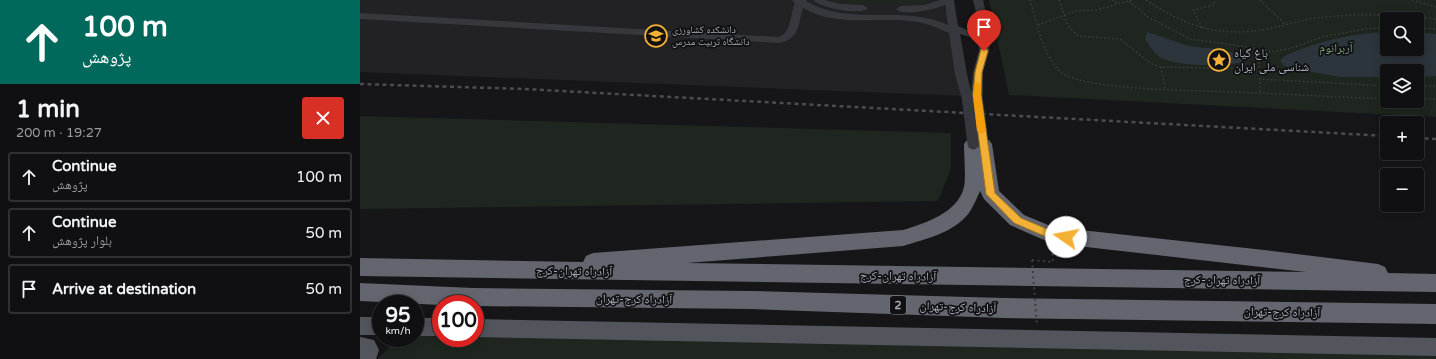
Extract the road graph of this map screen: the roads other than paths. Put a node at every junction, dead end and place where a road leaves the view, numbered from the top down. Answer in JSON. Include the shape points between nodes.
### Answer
{"nodes":[{"id":1,"x":818,"y":0,"type":"edge"},
{"id":2,"x":948,"y":0,"type":"edge"},
{"id":3,"x":978,"y":0,"type":"edge"},
{"id":4,"x":800,"y":1,"type":"edge"},
{"id":5,"x":929,"y":6,"type":"junction"},
{"id":6,"x":360,"y":16,"type":"edge"},
{"id":7,"x":931,"y":21,"type":"junction"},
{"id":8,"x":984,"y":26,"type":"junction"},
{"id":9,"x":954,"y":29,"type":"junction"},
{"id":10,"x":972,"y":96,"type":"junction"},
{"id":11,"x":978,"y":144,"type":"junction"},
{"id":12,"x":360,"y":267,"type":"edge"},
{"id":13,"x":545,"y":270,"type":"junction"},
{"id":14,"x":1436,"y":280,"type":"edge"},
{"id":15,"x":1436,"y":283,"type":"edge"},
{"id":16,"x":360,"y":292,"type":"edge"},
{"id":17,"x":1436,"y":314,"type":"edge"},
{"id":18,"x":360,"y":326,"type":"edge"},
{"id":19,"x":372,"y":326,"type":"edge"},
{"id":20,"x":484,"y":328,"type":"edge"},
{"id":21,"x":1436,"y":347,"type":"edge"}],
"edges":[{"from":1,"to":5,"type":"street","via":[[846,7],[916,9]]},
{"from":2,"to":5,"type":"street"},
{"from":2,"to":9,"type":"street"},
{"from":3,"to":8,"type":"street"},
{"from":4,"to":6,"type":"street","via":[[792,33],[780,40]]},
{"from":4,"to":7,"type":"street","via":[[820,12],[842,16],[915,17]]},
{"from":5,"to":7,"type":"street","via":[[923,13]]},
{"from":7,"to":9,"type":"street"},
{"from":8,"to":9,"type":"street","via":[[970,34]]},
{"from":8,"to":10,"type":"street","via":[[984,51]]},
{"from":9,"to":10,"type":"street","via":[[961,74]]},
{"from":10,"to":11,"type":"street","bridge":true},
{"from":11,"to":13,"type":"highway","via":[[974,188],[962,208],[948,221],[903,238],[601,260]]},
{"from":11,"to":14,"type":"highway","via":[[990,194],[1017,220],[1051,235]]},
{"from":12,"to":13,"type":"highway","name":"آزادراه تهران-کرج"},
{"from":13,"to":15,"type":"highway","name":"آزادراه تهران-کرج"},
{"from":16,"to":17,"type":"highway","name":"آزادراه کرج-تهران","number":"2","via":[[473,297],[751,300],[1004,308]]},
{"from":18,"to":19,"type":"main road"},
{"from":20,"to":21,"type":"main road"}]}
